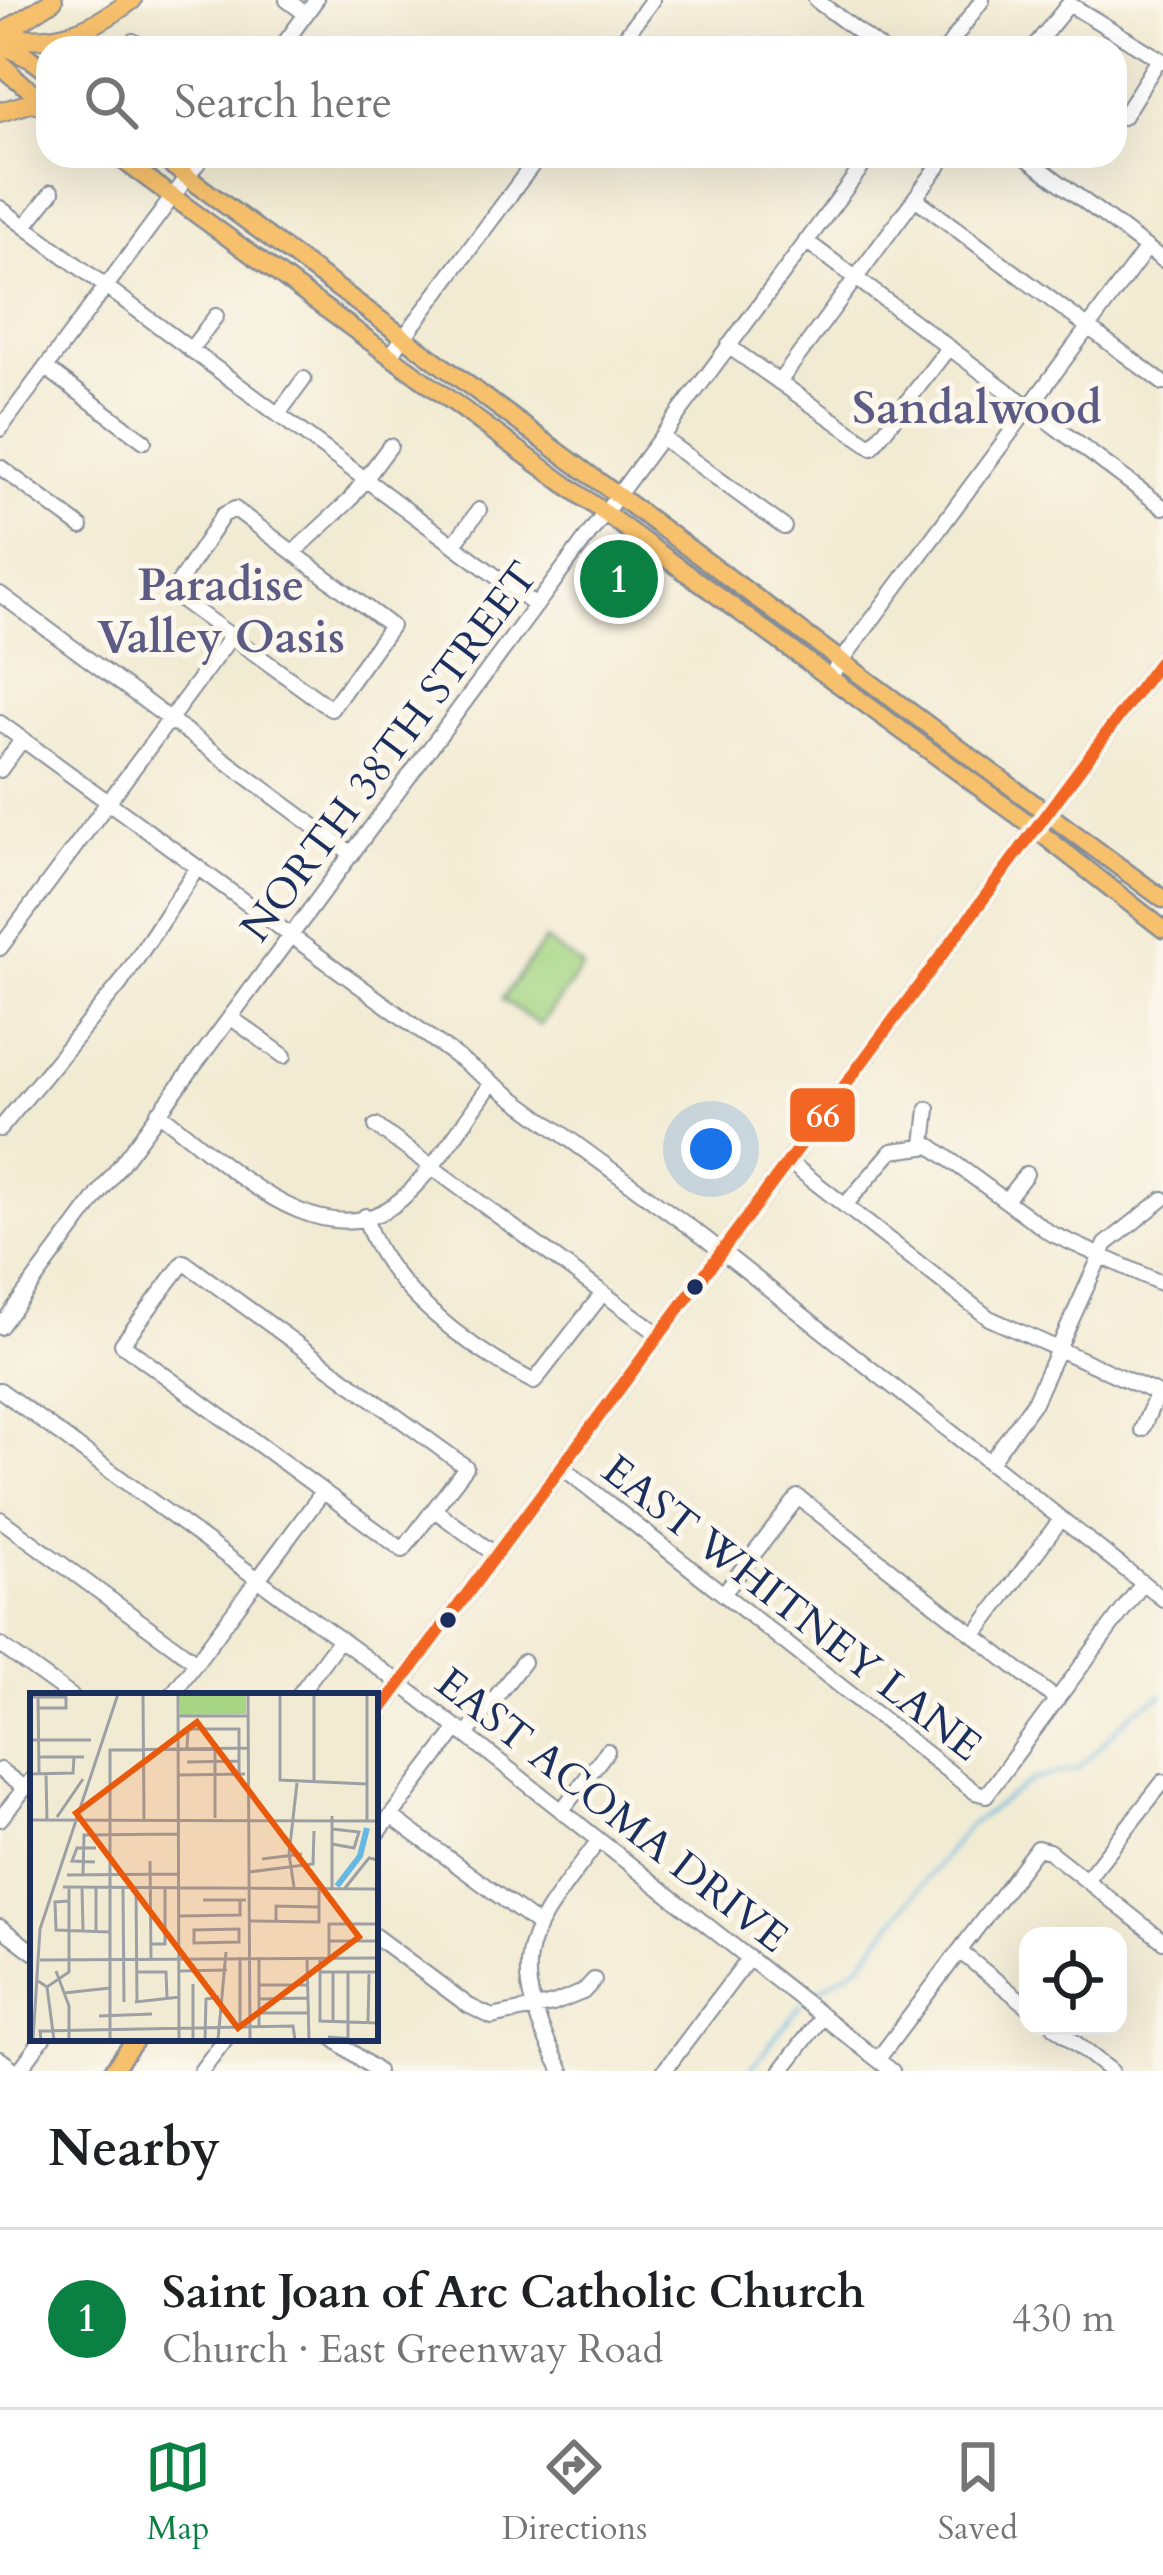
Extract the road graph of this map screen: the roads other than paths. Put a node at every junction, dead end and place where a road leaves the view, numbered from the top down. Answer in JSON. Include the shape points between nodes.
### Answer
{"nodes":[{"id":1,"x":53,"y":0,"type":"edge"},
{"id":2,"x":132,"y":0,"type":"edge"},
{"id":3,"x":287,"y":0,"type":"edge"},
{"id":4,"x":316,"y":0,"type":"edge"},
{"id":5,"x":652,"y":0,"type":"edge"},
{"id":6,"x":816,"y":0,"type":"edge"},
{"id":7,"x":982,"y":0,"type":"edge"},
{"id":8,"x":306,"y":14,"type":"junction"},
{"id":9,"x":106,"y":19,"type":"junction"},
{"id":10,"x":63,"y":36,"type":"edge"},
{"id":11,"x":91,"y":36,"type":"edge"},
{"id":12,"x":290,"y":36,"type":"edge"},
{"id":13,"x":626,"y":36,"type":"edge"},
{"id":14,"x":864,"y":36,"type":"edge"},
{"id":15,"x":956,"y":36,"type":"edge"},
{"id":16,"x":1043,"y":36,"type":"edge"},
{"id":17,"x":1122,"y":36,"type":"edge"},
{"id":18,"x":0,"y":38,"type":"edge"},
{"id":19,"x":1127,"y":39,"type":"edge"},
{"id":20,"x":36,"y":40,"type":"edge"},
{"id":21,"x":27,"y":57,"type":"joint"},
{"id":22,"x":1161,"y":60,"type":"edge"},
{"id":23,"x":36,"y":63,"type":"edge"},
{"id":24,"x":4,"y":69,"type":"edge"},
{"id":25,"x":36,"y":97,"type":"edge"},
{"id":26,"x":36,"y":103,"type":"edge"},
{"id":27,"x":0,"y":112,"type":"edge"},
{"id":28,"x":1127,"y":112,"type":"edge"},
{"id":29,"x":133,"y":168,"type":"edge"},
{"id":30,"x":175,"y":168,"type":"edge"},
{"id":31,"x":195,"y":168,"type":"edge"},
{"id":32,"x":530,"y":168,"type":"edge"},
{"id":33,"x":861,"y":168,"type":"edge"},
{"id":34,"x":937,"y":168,"type":"edge"},
{"id":35,"x":1040,"y":168,"type":"edge"},
{"id":36,"x":188,"y":178,"type":"junction"},
{"id":37,"x":52,"y":192,"type":"dead end"},
{"id":38,"x":172,"y":197,"type":"junction"},
{"id":39,"x":915,"y":198,"type":"junction"},
{"id":40,"x":0,"y":208,"type":"edge"},
{"id":41,"x":25,"y":226,"type":"junction"},
{"id":42,"x":806,"y":241,"type":"junction"},
{"id":43,"x":1147,"y":248,"type":"junction"},
{"id":44,"x":1163,"y":260,"type":"edge"},
{"id":45,"x":855,"y":278,"type":"junction"},
{"id":46,"x":106,"y":287,"type":"junction"},
{"id":47,"x":216,"y":316,"type":"dead end"},
{"id":48,"x":1088,"y":327,"type":"junction"},
{"id":49,"x":404,"y":337,"type":"junction"},
{"id":50,"x":728,"y":346,"type":"junction"},
{"id":51,"x":949,"y":347,"type":"junction"},
{"id":52,"x":190,"y":350,"type":"junction"},
{"id":53,"x":390,"y":356,"type":"junction"},
{"id":54,"x":46,"y":368,"type":"junction"},
{"id":55,"x":304,"y":379,"type":"dead end"},
{"id":56,"x":779,"y":382,"type":"junction"},
{"id":57,"x":1163,"y":383,"type":"edge"},
{"id":58,"x":1029,"y":406,"type":"junction"},
{"id":59,"x":278,"y":414,"type":"junction"},
{"id":60,"x":0,"y":429,"type":"edge"},
{"id":61,"x":661,"y":437,"type":"junction"},
{"id":62,"x":144,"y":441,"type":"dead end"},
{"id":63,"x":390,"y":446,"type":"dead end"},
{"id":64,"x":0,"y":467,"type":"edge"},
{"id":65,"x":365,"y":479,"type":"junction"},
{"id":66,"x":618,"y":494,"type":"junction"},
{"id":67,"x":1163,"y":506,"type":"edge"},
{"id":68,"x":478,"y":510,"type":"dead end"},
{"id":69,"x":604,"y":514,"type":"junction"},
{"id":70,"x":81,"y":527,"type":"dead end"},
{"id":71,"x":784,"y":527,"type":"dead end"},
{"id":72,"x":454,"y":544,"type":"junction"},
{"id":73,"x":295,"y":551,"type":"junction"},
{"id":74,"x":716,"y":566,"type":"junction"},
{"id":75,"x":702,"y":586,"type":"junction"},
{"id":76,"x":0,"y":594,"type":"edge"},
{"id":77,"x":536,"y":606,"type":"junction"},
{"id":78,"x":230,"y":638,"type":"junction"},
{"id":79,"x":1163,"y":657,"type":"edge"},
{"id":80,"x":843,"y":658,"type":"junction"},
{"id":81,"x":829,"y":678,"type":"junction"},
{"id":82,"x":170,"y":719,"type":"junction"},
{"id":83,"x":0,"y":723,"type":"edge"},
{"id":84,"x":22,"y":740,"type":"junction"},
{"id":85,"x":0,"y":770,"type":"edge"},
{"id":86,"x":108,"y":803,"type":"junction"},
{"id":87,"x":1048,"y":811,"type":"junction"},
{"id":88,"x":1035,"y":829,"type":"junction"},
{"id":89,"x":352,"y":854,"type":"junction"},
{"id":90,"x":197,"y":868,"type":"junction"},
{"id":91,"x":1163,"y":899,"type":"edge"},
{"id":92,"x":1163,"y":929,"type":"edge"},
{"id":93,"x":292,"y":936,"type":"junction"},
{"id":94,"x":0,"y":949,"type":"edge"},
{"id":95,"x":230,"y":1018,"type":"junction"},
{"id":96,"x":284,"y":1057,"type":"dead end"},
{"id":97,"x":492,"y":1083,"type":"junction"},
{"id":98,"x":928,"y":1108,"type":"dead end"},
{"id":99,"x":158,"y":1112,"type":"junction"},
{"id":100,"x":376,"y":1126,"type":"dead end"},
{"id":101,"x":0,"y":1130,"type":"edge"},
{"id":102,"x":924,"y":1144,"type":"junction"},
{"id":103,"x":789,"y":1162,"type":"junction"},
{"id":104,"x":430,"y":1167,"type":"junction"},
{"id":105,"x":1026,"y":1174,"type":"dead end"},
{"id":106,"x":1163,"y":1199,"type":"edge"},
{"id":107,"x":1006,"y":1200,"type":"junction"},
{"id":108,"x":845,"y":1205,"type":"junction"},
{"id":109,"x":365,"y":1216,"type":"junction"},
{"id":110,"x":722,"y":1252,"type":"junction"},
{"id":111,"x":1100,"y":1256,"type":"junction"},
{"id":112,"x":1163,"y":1284,"type":"edge"},
{"id":113,"x":603,"y":1293,"type":"junction"},
{"id":114,"x":460,"y":1309,"type":"dead end"},
{"id":115,"x":449,"y":1323,"type":"junction"},
{"id":116,"x":0,"y":1327,"type":"edge"},
{"id":117,"x":660,"y":1335,"type":"junction"},
{"id":118,"x":1058,"y":1351,"type":"junction"},
{"id":119,"x":0,"y":1390,"type":"edge"},
{"id":120,"x":1160,"y":1395,"type":"edge"},
{"id":121,"x":1142,"y":1429,"type":"dead end"},
{"id":122,"x":990,"y":1462,"type":"junction"},
{"id":123,"x":562,"y":1467,"type":"junction"},
{"id":124,"x":322,"y":1492,"type":"junction"},
{"id":125,"x":436,"y":1511,"type":"junction"},
{"id":126,"x":0,"y":1519,"type":"edge"},
{"id":127,"x":1061,"y":1519,"type":"junction"},
{"id":128,"x":496,"y":1555,"type":"junction"},
{"id":129,"x":258,"y":1579,"type":"junction"},
{"id":130,"x":1143,"y":1583,"type":"junction"},
{"id":131,"x":723,"y":1594,"type":"junction"},
{"id":132,"x":1163,"y":1599,"type":"edge"},
{"id":133,"x":975,"y":1635,"type":"junction"},
{"id":134,"x":340,"y":1639,"type":"junction"},
{"id":135,"x":0,"y":1645,"type":"edge"},
{"id":136,"x":523,"y":1661,"type":"dead end"},
{"id":137,"x":196,"y":1662,"type":"junction"},
{"id":138,"x":400,"y":1684,"type":"junction"},
{"id":139,"x":67,"y":1693,"type":"edge"},
{"id":140,"x":173,"y":1693,"type":"edge"},
{"id":141,"x":300,"y":1693,"type":"edge"},
{"id":142,"x":1057,"y":1700,"type":"junction"},
{"id":143,"x":378,"y":1714,"type":"edge"},
{"id":144,"x":462,"y":1732,"type":"junction"},
{"id":145,"x":607,"y":1751,"type":"dead end"},
{"id":146,"x":0,"y":1770,"type":"edge"},
{"id":147,"x":28,"y":1783,"type":"edge"},
{"id":148,"x":1160,"y":1792,"type":"edge"},
{"id":149,"x":562,"y":1810,"type":"junction"},
{"id":150,"x":391,"y":1816,"type":"junction"},
{"id":151,"x":0,"y":1819,"type":"edge"},
{"id":152,"x":378,"y":1833,"type":"edge"},
{"id":153,"x":599,"y":1840,"type":"junction"},
{"id":154,"x":1086,"y":1880,"type":"junction"},
{"id":155,"x":537,"y":1924,"type":"junction"},
{"id":156,"x":0,"y":1928,"type":"edge"},
{"id":157,"x":378,"y":1938,"type":"edge"},
{"id":158,"x":1163,"y":1941,"type":"edge"},
{"id":159,"x":30,"y":1950,"type":"edge"},
{"id":160,"x":959,"y":1951,"type":"junction"},
{"id":161,"x":749,"y":1958,"type":"junction"},
{"id":162,"x":594,"y":1979,"type":"dead end"},
{"id":163,"x":1019,"y":1999,"type":"edge"},
{"id":164,"x":536,"y":2009,"type":"junction"},
{"id":165,"x":819,"y":2013,"type":"junction"},
{"id":166,"x":1065,"y":2035,"type":"edge"},
{"id":167,"x":41,"y":2041,"type":"edge"},
{"id":168,"x":135,"y":2041,"type":"edge"},
{"id":169,"x":224,"y":2041,"type":"edge"},
{"id":170,"x":337,"y":2041,"type":"edge"},
{"id":171,"x":0,"y":2059,"type":"edge"},
{"id":172,"x":878,"y":2060,"type":"junction"},
{"id":173,"x":18,"y":2071,"type":"edge"},
{"id":174,"x":112,"y":2071,"type":"edge"},
{"id":175,"x":201,"y":2071,"type":"edge"},
{"id":176,"x":377,"y":2071,"type":"edge"},
{"id":177,"x":562,"y":2071,"type":"edge"},
{"id":178,"x":664,"y":2071,"type":"edge"},
{"id":179,"x":781,"y":2071,"type":"edge"},
{"id":180,"x":892,"y":2071,"type":"edge"},
{"id":181,"x":1111,"y":2071,"type":"edge"}],
"edges":[{"from":1,"to":18,"type":"highway"},
{"from":2,"to":9,"type":"highway"},
{"from":3,"to":8,"type":"street"},
{"from":4,"to":8,"type":"street"},
{"from":5,"to":13,"type":"street"},
{"from":6,"to":14,"type":"street"},
{"from":7,"to":15,"type":"street"},
{"from":8,"to":12,"type":"street"},
{"from":9,"to":10,"type":"highway"},
{"from":9,"to":11,"type":"highway"},
{"from":16,"to":17,"type":"street","via":[[1070,4]]},
{"from":18,"to":20,"type":"highway"},
{"from":18,"to":21,"type":"highway"},
{"from":19,"to":22,"type":"street"},
{"from":21,"to":23,"type":"main road"},
{"from":22,"to":28,"type":"street"},
{"from":24,"to":25,"type":"main road"},
{"from":26,"to":27,"type":"highway"},
{"from":29,"to":38,"type":"main road"},
{"from":30,"to":36,"type":"main road"},
{"from":31,"to":36,"type":"street"},
{"from":32,"to":49,"type":"street"},
{"from":33,"to":42,"type":"street","name":"NORTH 38TH STREET"},
{"from":34,"to":39,"type":"street"},
{"from":35,"to":43,"type":"street"},
{"from":36,"to":38,"type":"street"},
{"from":36,"to":49,"type":"main road"},
{"from":37,"to":41,"type":"street"},
{"from":38,"to":46,"type":"street"},
{"from":38,"to":53,"type":"main road"},
{"from":39,"to":45,"type":"street"},
{"from":39,"to":48,"type":"street"},
{"from":40,"to":41,"type":"street"},
{"from":41,"to":46,"type":"street"},
{"from":42,"to":45,"type":"street"},
{"from":42,"to":50,"type":"street","name":"NORTH 38TH STREET"},
{"from":43,"to":44,"type":"street"},
{"from":43,"to":48,"type":"street"},
{"from":45,"to":51,"type":"street"},
{"from":45,"to":56,"type":"street"},
{"from":46,"to":52,"type":"street"},
{"from":46,"to":54,"type":"street"},
{"from":47,"to":52,"type":"street"},
{"from":48,"to":57,"type":"street"},
{"from":48,"to":58,"type":"street"},
{"from":49,"to":53,"type":"street"},
{"from":49,"to":66,"type":"main road"},
{"from":50,"to":56,"type":"street"},
{"from":50,"to":61,"type":"street","name":"NORTH 38TH STREET"},
{"from":51,"to":56,"type":"street","via":[[872,447]]},
{"from":51,"to":58,"type":"street"},
{"from":52,"to":59,"type":"street"},
{"from":53,"to":69,"type":"main road"},
{"from":54,"to":60,"type":"street"},
{"from":54,"to":62,"type":"street"},
{"from":55,"to":59,"type":"street"},
{"from":58,"to":67,"type":"street"},
{"from":58,"to":80,"type":"street"},
{"from":59,"to":65,"type":"street"},
{"from":61,"to":66,"type":"street","name":"NORTH 38TH STREET"},
{"from":61,"to":71,"type":"street"},
{"from":63,"to":65,"type":"street"},
{"from":64,"to":70,"type":"street"},
{"from":65,"to":72,"type":"street"},
{"from":65,"to":73,"type":"street"},
{"from":66,"to":69,"type":"street","name":"NORTH 38TH STREET"},
{"from":66,"to":74,"type":"main road"},
{"from":68,"to":72,"type":"street"},
{"from":69,"to":75,"type":"main road"},
{"from":69,"to":77,"type":"street","name":"NORTH 38TH STREET"},
{"from":72,"to":77,"type":"street"},
{"from":73,"to":78,"type":"street","via":[[235,509],[224,515],[172,593]]},
{"from":73,"to":78,"type":"street","via":[[391,626],[331,709]]},
{"from":74,"to":75,"type":"main road"},
{"from":74,"to":80,"type":"main road"},
{"from":75,"to":81,"type":"main road"},
{"from":76,"to":82,"type":"street"},
{"from":77,"to":89,"type":"street","name":"NORTH 38TH STREET"},
{"from":78,"to":82,"type":"street"},
{"from":79,"to":87,"type":"main road"},
{"from":80,"to":81,"type":"street"},
{"from":80,"to":87,"type":"main road"},
{"from":81,"to":88,"type":"main road"},
{"from":82,"to":86,"type":"street"},
{"from":82,"to":89,"type":"street"},
{"from":83,"to":84,"type":"street"},
{"from":84,"to":85,"type":"street"},
{"from":84,"to":86,"type":"street"},
{"from":86,"to":90,"type":"street"},
{"from":86,"to":94,"type":"street"},
{"from":87,"to":88,"type":"main road"},
{"from":87,"to":91,"type":"main road"},
{"from":88,"to":92,"type":"main road"},
{"from":88,"to":103,"type":"main road"},
{"from":89,"to":93,"type":"street","name":"NORTH 38TH STREET"},
{"from":90,"to":93,"type":"street"},
{"from":90,"to":101,"type":"street","via":[[120,984]]},
{"from":93,"to":95,"type":"street","name":"NORTH 38TH STREET"},
{"from":93,"to":97,"type":"street"},
{"from":95,"to":96,"type":"street"},
{"from":95,"to":99,"type":"street","name":"NORTH 38TH STREET"},
{"from":97,"to":104,"type":"street"},
{"from":97,"to":110,"type":"street"},
{"from":98,"to":102,"type":"street"},
{"from":99,"to":109,"type":"street","via":[[248,1169],[300,1214]]},
{"from":99,"to":116,"type":"street","name":"NORTH 38TH STREET"},
{"from":100,"to":104,"type":"street"},
{"from":102,"to":107,"type":"street"},
{"from":102,"to":108,"type":"street","via":[[883,1158]]},
{"from":103,"to":108,"type":"street"},
{"from":103,"to":110,"type":"main road"},
{"from":104,"to":109,"type":"street","via":[[394,1204]]},
{"from":104,"to":113,"type":"street"},
{"from":105,"to":107,"type":"street"},
{"from":106,"to":111,"type":"street","via":[[1114,1232]]},
{"from":107,"to":111,"type":"street"},
{"from":108,"to":118,"type":"street","via":[[989,1318]]},
{"from":109,"to":115,"type":"street","via":[[391,1274]]},
{"from":110,"to":117,"type":"main road"},
{"from":110,"to":122,"type":"street"},
{"from":111,"to":112,"type":"street"},
{"from":111,"to":118,"type":"street"},
{"from":113,"to":115,"type":"street","via":[[534,1382]]},
{"from":113,"to":117,"type":"street"},
{"from":114,"to":115,"type":"street"},
{"from":117,"to":123,"type":"main road"},
{"from":118,"to":120,"type":"street"},
{"from":118,"to":122,"type":"street","via":[[1034,1402]]},
{"from":119,"to":129,"type":"street","name":"EAST ACOMA DRIVE"},
{"from":120,"to":121,"type":"street"},
{"from":122,"to":127,"type":"street"},
{"from":123,"to":128,"type":"main road"},
{"from":123,"to":131,"type":"street","name":"EAST WHITNEY LANE"},
{"from":124,"to":125,"type":"street","via":[[404,1550]]},
{"from":124,"to":125,"type":"street","via":[[122,1344],[184,1262],[466,1467]]},
{"from":124,"to":129,"type":"street"},
{"from":125,"to":128,"type":"street"},
{"from":126,"to":137,"type":"street"},
{"from":127,"to":130,"type":"street"},
{"from":127,"to":133,"type":"street"},
{"from":128,"to":138,"type":"main road"},
{"from":129,"to":134,"type":"street","name":"EAST ACOMA DRIVE"},
{"from":129,"to":137,"type":"street"},
{"from":130,"to":132,"type":"street"},
{"from":130,"to":142,"type":"street"},
{"from":131,"to":133,"type":"street","via":[[798,1497]]},
{"from":131,"to":142,"type":"street","name":"EAST WHITNEY LANE","via":[[975,1792],[986,1795]]},
{"from":133,"to":142,"type":"street"},
{"from":134,"to":138,"type":"street","name":"EAST ACOMA DRIVE"},
{"from":134,"to":141,"type":"street"},
{"from":135,"to":139,"type":"street"},
{"from":136,"to":144,"type":"street"},
{"from":137,"to":140,"type":"street"},
{"from":138,"to":143,"type":"main road"},
{"from":138,"to":144,"type":"street","name":"EAST ACOMA DRIVE"},
{"from":144,"to":149,"type":"street","name":"EAST ACOMA DRIVE"},
{"from":144,"to":150,"type":"street"},
{"from":145,"to":149,"type":"street"},
{"from":146,"to":147,"type":"street"},
{"from":147,"to":151,"type":"street"},
{"from":148,"to":154,"type":"street"},
{"from":149,"to":153,"type":"street","name":"EAST ACOMA DRIVE"},
{"from":150,"to":152,"type":"street"},
{"from":150,"to":155,"type":"street"},
{"from":153,"to":155,"type":"street"},
{"from":153,"to":161,"type":"street","name":"EAST ACOMA DRIVE"},
{"from":154,"to":158,"type":"street"},
{"from":154,"to":160,"type":"street","via":[[1037,1848]]},
{"from":155,"to":164,"type":"street","via":[[524,1963]]},
{"from":156,"to":159,"type":"street"},
{"from":157,"to":164,"type":"street","via":[[481,2014],[505,2019]]},
{"from":160,"to":163,"type":"street"},
{"from":160,"to":172,"type":"street"},
{"from":161,"to":165,"type":"street","name":"EAST ACOMA DRIVE"},
{"from":161,"to":178,"type":"street"},
{"from":162,"to":164,"type":"street","via":[[583,1992]]},
{"from":164,"to":177,"type":"street"},
{"from":165,"to":172,"type":"street","name":"EAST ACOMA DRIVE"},
{"from":165,"to":179,"type":"street"},
{"from":166,"to":181,"type":"street"},
{"from":167,"to":173,"type":"street"},
{"from":168,"to":174,"type":"main road"},
{"from":169,"to":175,"type":"street"},
{"from":170,"to":176,"type":"street"},
{"from":171,"to":173,"type":"street"},
{"from":172,"to":180,"type":"street","name":"EAST ACOMA DRIVE"}]}
